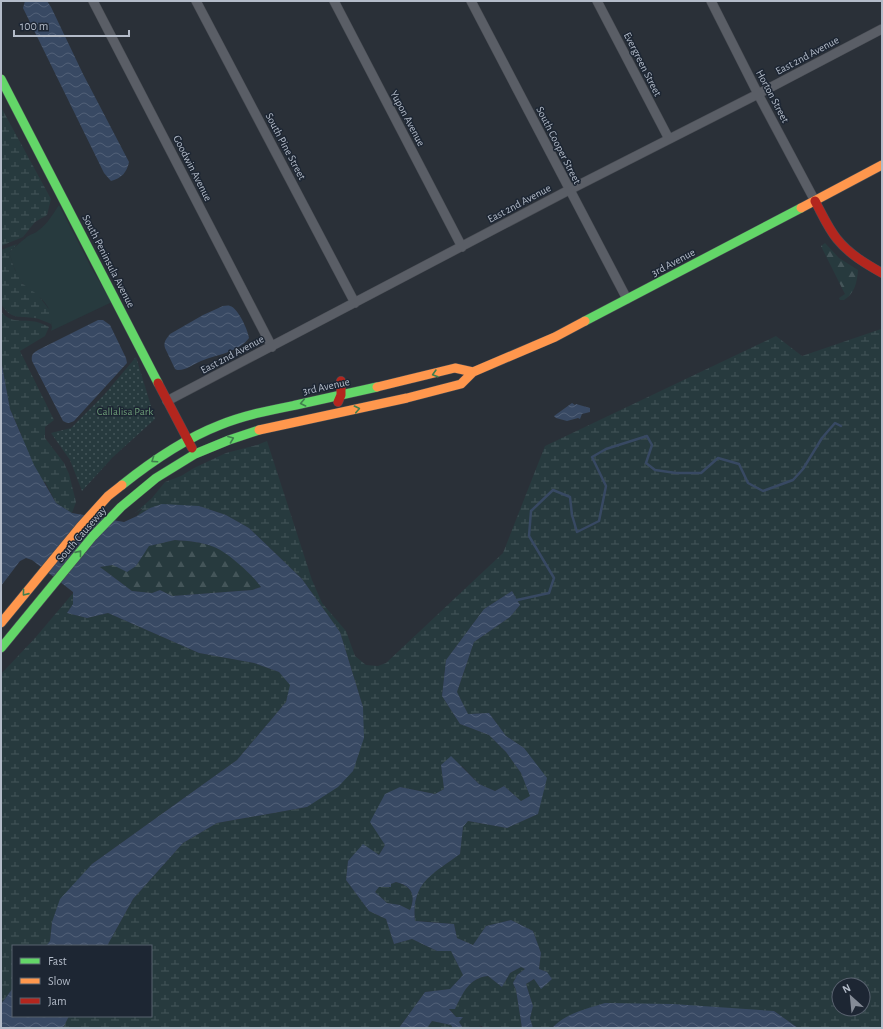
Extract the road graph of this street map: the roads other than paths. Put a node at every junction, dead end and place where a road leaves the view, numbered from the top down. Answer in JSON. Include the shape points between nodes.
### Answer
{"nodes":[{"id":1,"x":93,"y":1,"type":"edge"},
{"id":2,"x":196,"y":1,"type":"edge"},
{"id":3,"x":334,"y":1,"type":"edge"},
{"id":4,"x":471,"y":1,"type":"edge"},
{"id":5,"x":597,"y":1,"type":"edge"},
{"id":6,"x":711,"y":1,"type":"edge"},
{"id":7,"x":882,"y":29,"type":"edge"},
{"id":8,"x":1,"y":79,"type":"edge"},
{"id":9,"x":758,"y":94,"type":"junction"},
{"id":10,"x":669,"y":139,"type":"junction"},
{"id":11,"x":882,"y":165,"type":"edge"},
{"id":12,"x":569,"y":190,"type":"junction"},
{"id":13,"x":815,"y":201,"type":"junction"},
{"id":14,"x":462,"y":247,"type":"junction"},
{"id":15,"x":882,"y":273,"type":"edge"},
{"id":16,"x":627,"y":300,"type":"junction"},
{"id":17,"x":355,"y":303,"type":"junction"},
{"id":18,"x":272,"y":347,"type":"junction"},
{"id":19,"x":472,"y":372,"type":"junction"},
{"id":20,"x":342,"y":381,"type":"dead end"},
{"id":21,"x":341,"y":395,"type":"junction"},
{"id":22,"x":168,"y":401,"type":"junction"},
{"id":23,"x":264,"y":428,"type":"junction"},
{"id":24,"x":188,"y":440,"type":"junction"},
{"id":25,"x":195,"y":454,"type":"junction"},
{"id":26,"x":1,"y":623,"type":"edge"},
{"id":27,"x":1,"y":648,"type":"edge"}],
"edges":[{"from":1,"to":18,"type":"street","name":"Goodwin Avenue"},
{"from":2,"to":17,"type":"street","name":"South Pine Street"},
{"from":3,"to":14,"type":"street","name":"Yupon Avenue"},
{"from":4,"to":12,"type":"street","name":"South Cooper Street"},
{"from":5,"to":10,"type":"street","name":"Evergreen Street"},
{"from":6,"to":9,"type":"street","name":"Horton Street"},
{"from":7,"to":9,"type":"street","name":"East 2nd Avenue"},
{"from":8,"to":22,"type":"main road","name":"South Peninsula Avenue"},
{"from":9,"to":10,"type":"street","name":"East 2nd Avenue"},
{"from":9,"to":13,"type":"street","name":"Horton Street"},
{"from":10,"to":12,"type":"street","name":"East 2nd Avenue"},
{"from":11,"to":13,"type":"main road","name":"3rd Avenue"},
{"from":12,"to":14,"type":"street","name":"East 2nd Avenue"},
{"from":12,"to":16,"type":"street","name":"South Cooper Street"},
{"from":13,"to":15,"type":"main road","via":[[841,244]]},
{"from":13,"to":16,"type":"main road","name":"3rd Avenue"},
{"from":14,"to":17,"type":"street","name":"East 2nd Avenue"},
{"from":16,"to":19,"type":"main road","name":"3rd Avenue","via":[[555,337]]},
{"from":17,"to":18,"type":"street","name":"East 2nd Avenue"},
{"from":18,"to":22,"type":"street","name":"East 2nd Avenue"},
{"from":19,"to":21,"type":"main road","name":"3rd Avenue","one_way":true,"via":[[455,368]]},
{"from":23,"to":19,"type":"main road","name":"3rd Avenue","one_way":true,"via":[[435,391],[461,384]]},
{"from":20,"to":21,"type":"main road"},
{"from":21,"to":23,"type":"main road","via":[[337,403],[330,407],[295,415]]},
{"from":21,"to":24,"type":"main road","name":"3rd Avenue","one_way":true,"via":[[257,413],[220,425]]},
{"from":22,"to":24,"type":"main road","name":"South Peninsula Avenue"},
{"from":25,"to":23,"type":"main road","name":"3rd Avenue","one_way":true},
{"from":24,"to":25,"type":"main road","name":"South Peninsula Avenue"},
{"from":24,"to":26,"type":"main road","name":"South Causeway","one_way":true,"via":[[146,466],[108,496]]},
{"from":27,"to":25,"type":"main road","name":"South Causeway","one_way":true,"via":[[93,536],[121,507],[156,478]]}]}
